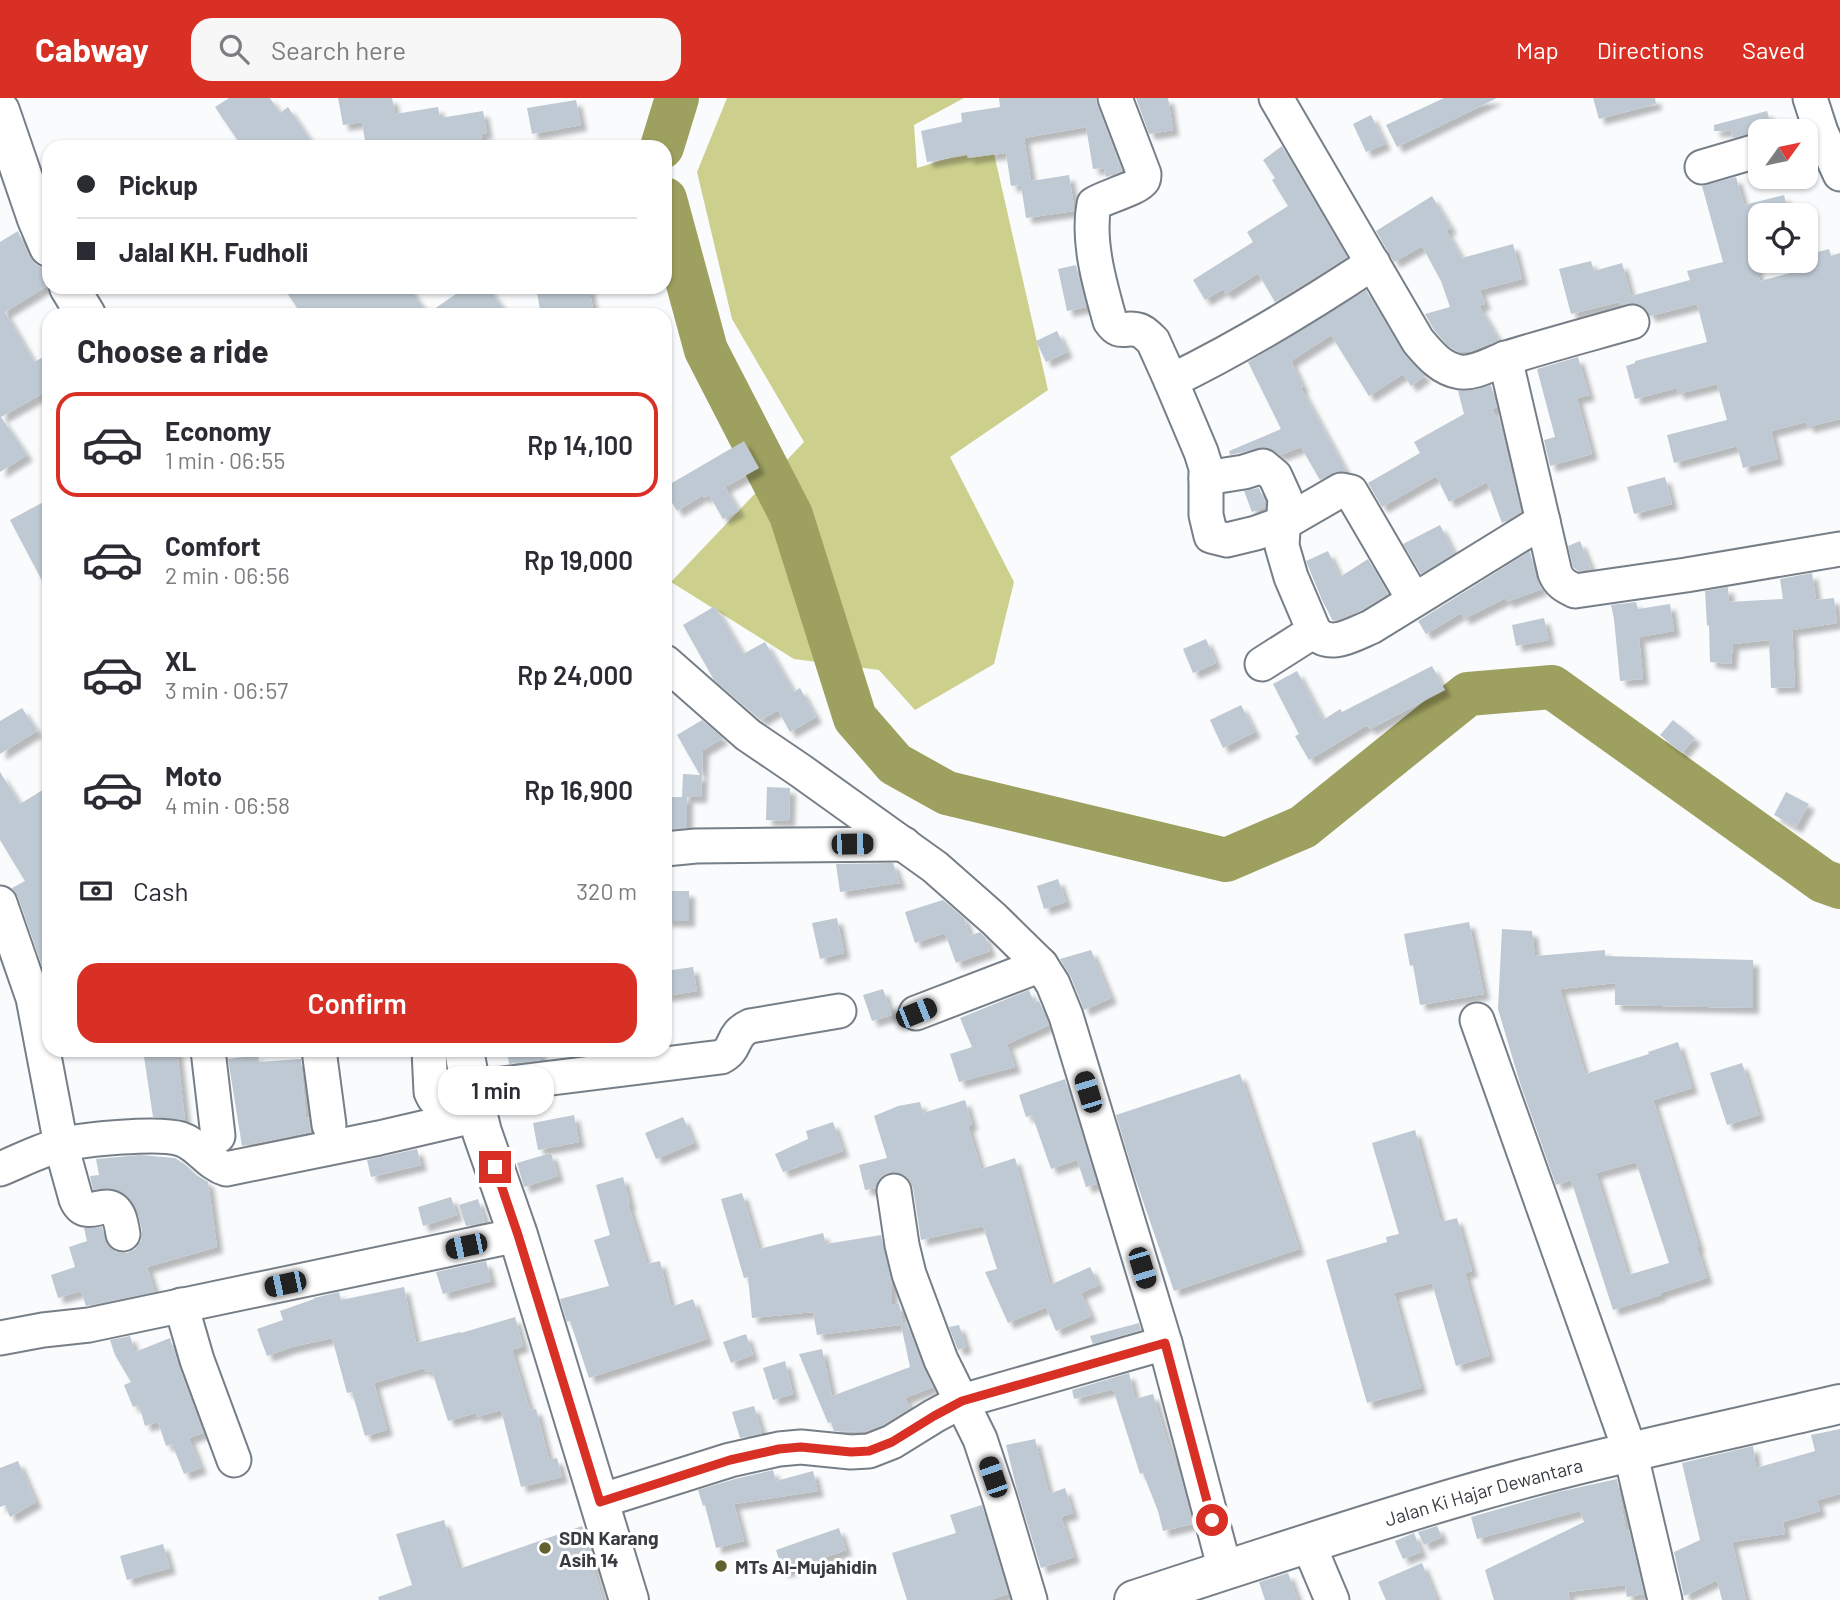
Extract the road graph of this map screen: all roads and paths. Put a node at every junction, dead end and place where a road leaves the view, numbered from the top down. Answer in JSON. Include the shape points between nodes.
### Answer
{"nodes":[{"id":1,"x":1115,"y":98,"type":"edge"},
{"id":2,"x":1276,"y":98,"type":"edge"},
{"id":3,"x":1810,"y":98,"type":"edge"},
{"id":4,"x":0,"y":111,"type":"edge"},
{"id":5,"x":1822,"y":131,"type":"edge"},
{"id":6,"x":1748,"y":154,"type":"edge"},
{"id":7,"x":1702,"y":167,"type":"dead end"},
{"id":8,"x":1840,"y":174,"type":"edge"},
{"id":9,"x":42,"y":231,"type":"edge"},
{"id":10,"x":1373,"y":263,"type":"junction"},
{"id":11,"x":1632,"y":322,"type":"dead end"},
{"id":12,"x":1505,"y":358,"type":"junction"},
{"id":13,"x":1171,"y":381,"type":"junction"},
{"id":14,"x":1206,"y":478,"type":"junction"},
{"id":15,"x":1543,"y":521,"type":"junction"},
{"id":16,"x":1284,"y":523,"type":"junction"},
{"id":17,"x":1840,"y":549,"type":"edge"},
{"id":18,"x":1414,"y":600,"type":"junction"},
{"id":19,"x":1314,"y":631,"type":"junction"},
{"id":20,"x":1262,"y":664,"type":"dead end"},
{"id":21,"x":672,"y":668,"type":"edge"},
{"id":22,"x":904,"y":844,"type":"junction"},
{"id":23,"x":672,"y":848,"type":"edge"},
{"id":24,"x":0,"y":903,"type":"edge"},
{"id":25,"x":1041,"y":965,"type":"junction"},
{"id":26,"x":41,"y":997,"type":"edge"},
{"id":27,"x":839,"y":1011,"type":"dead end"},
{"id":28,"x":916,"y":1013,"type":"dead end"},
{"id":29,"x":1477,"y":1020,"type":"dead end"},
{"id":30,"x":49,"y":1057,"type":"edge"},
{"id":31,"x":209,"y":1057,"type":"edge"},
{"id":32,"x":320,"y":1057,"type":"edge"},
{"id":33,"x":430,"y":1057,"type":"edge"},
{"id":34,"x":465,"y":1057,"type":"edge"},
{"id":35,"x":474,"y":1099,"type":"junction"},
{"id":36,"x":329,"y":1125,"type":"dead end"},
{"id":37,"x":218,"y":1136,"type":"dead end"},
{"id":38,"x":61,"y":1145,"type":"junction"},
{"id":39,"x":0,"y":1169,"type":"edge"},
{"id":40,"x":894,"y":1191,"type":"dead end"},
{"id":41,"x":123,"y":1234,"type":"dead end"},
{"id":42,"x":518,"y":1235,"type":"junction"},
{"id":43,"x":181,"y":1305,"type":"junction"},
{"id":44,"x":0,"y":1338,"type":"edge"},
{"id":45,"x":1165,"y":1343,"type":"junction"},
{"id":46,"x":962,"y":1401,"type":"junction"},
{"id":47,"x":1840,"y":1404,"type":"edge"},
{"id":48,"x":1630,"y":1451,"type":"junction"},
{"id":49,"x":234,"y":1460,"type":"dead end"},
{"id":50,"x":600,"y":1502,"type":"junction"},
{"id":51,"x":1308,"y":1543,"type":"junction"},
{"id":52,"x":1225,"y":1570,"type":"junction"},
{"id":53,"x":629,"y":1600,"type":"edge"},
{"id":54,"x":1030,"y":1600,"type":"edge"},
{"id":55,"x":1133,"y":1600,"type":"edge"},
{"id":56,"x":1332,"y":1600,"type":"edge"},
{"id":57,"x":1665,"y":1600,"type":"edge"}],
"edges":[{"from":1,"to":13,"type":"street","via":[[1144,174],[1139,183],[1094,204],[1091,219],[1099,278],[1114,327],[1148,336]]},
{"from":2,"to":10,"type":"street"},
{"from":3,"to":5,"type":"street"},
{"from":4,"to":9,"type":"main road"},
{"from":5,"to":8,"type":"street"},
{"from":6,"to":7,"type":"street"},
{"from":10,"to":12,"type":"street","via":[[1418,341],[1448,369],[1462,373]]},
{"from":10,"to":13,"type":"street","via":[[1279,322]]},
{"from":11,"to":12,"type":"street"},
{"from":12,"to":15,"type":"street"},
{"from":13,"to":14,"type":"street","via":[[1201,452]]},
{"from":14,"to":16,"type":"street","via":[[1263,466],[1275,476],[1285,498]]},
{"from":14,"to":16,"type":"street","via":[[1211,536],[1227,540]]},
{"from":15,"to":17,"type":"street","via":[[1558,580],[1575,591]]},
{"from":15,"to":18,"type":"street"},
{"from":16,"to":18,"type":"street","via":[[1341,490],[1351,492]]},
{"from":16,"to":19,"type":"street","via":[[1282,546]]},
{"from":18,"to":19,"type":"street","via":[[1371,627],[1340,639],[1329,640]]},
{"from":19,"to":20,"type":"street"},
{"from":21,"to":22,"type":"street","via":[[748,735]]},
{"from":22,"to":23,"type":"street"},
{"from":22,"to":25,"type":"street"},
{"from":24,"to":26,"type":"street"},
{"from":25,"to":28,"type":"street"},
{"from":25,"to":45,"type":"street","via":[[1066,1016]]},
{"from":27,"to":35,"type":"street","via":[[750,1026],[739,1032],[731,1049],[721,1056]]},
{"from":29,"to":48,"type":"street"},
{"from":30,"to":38,"type":"street"},
{"from":31,"to":37,"type":"street"},
{"from":32,"to":36,"type":"street"},
{"from":33,"to":35,"type":"street","via":[[434,1098]]},
{"from":34,"to":35,"type":"main road"},
{"from":35,"to":38,"type":"street","via":[[379,1138],[226,1169],[189,1142],[171,1137]]},
{"from":35,"to":42,"type":"main road"},
{"from":38,"to":39,"type":"street"},
{"from":38,"to":41,"type":"street","via":[[79,1207],[112,1209]]},
{"from":40,"to":46,"type":"street","via":[[909,1274],[941,1360]]},
{"from":42,"to":43,"type":"street"},
{"from":42,"to":50,"type":"main road"},
{"from":43,"to":44,"type":"street"},
{"from":43,"to":49,"type":"street"},
{"from":45,"to":46,"type":"street"},
{"from":45,"to":52,"type":"street"},
{"from":46,"to":50,"type":"street","via":[[869,1451],[779,1449]]},
{"from":46,"to":54,"type":"street","via":[[999,1496]]},
{"from":47,"to":48,"type":"main road","name":"Jalan Ki Hajar Dewantara"},
{"from":48,"to":51,"type":"main road","name":"Jalan Ki Hajar Dewantara"},
{"from":48,"to":57,"type":"street"},
{"from":50,"to":53,"type":"main road"},
{"from":51,"to":52,"type":"main road","name":"Jalan Ki Hajar Dewantara"},
{"from":51,"to":56,"type":"street"},
{"from":52,"to":55,"type":"main road","name":"Jalan Ki Hajar Dewantara"}]}
